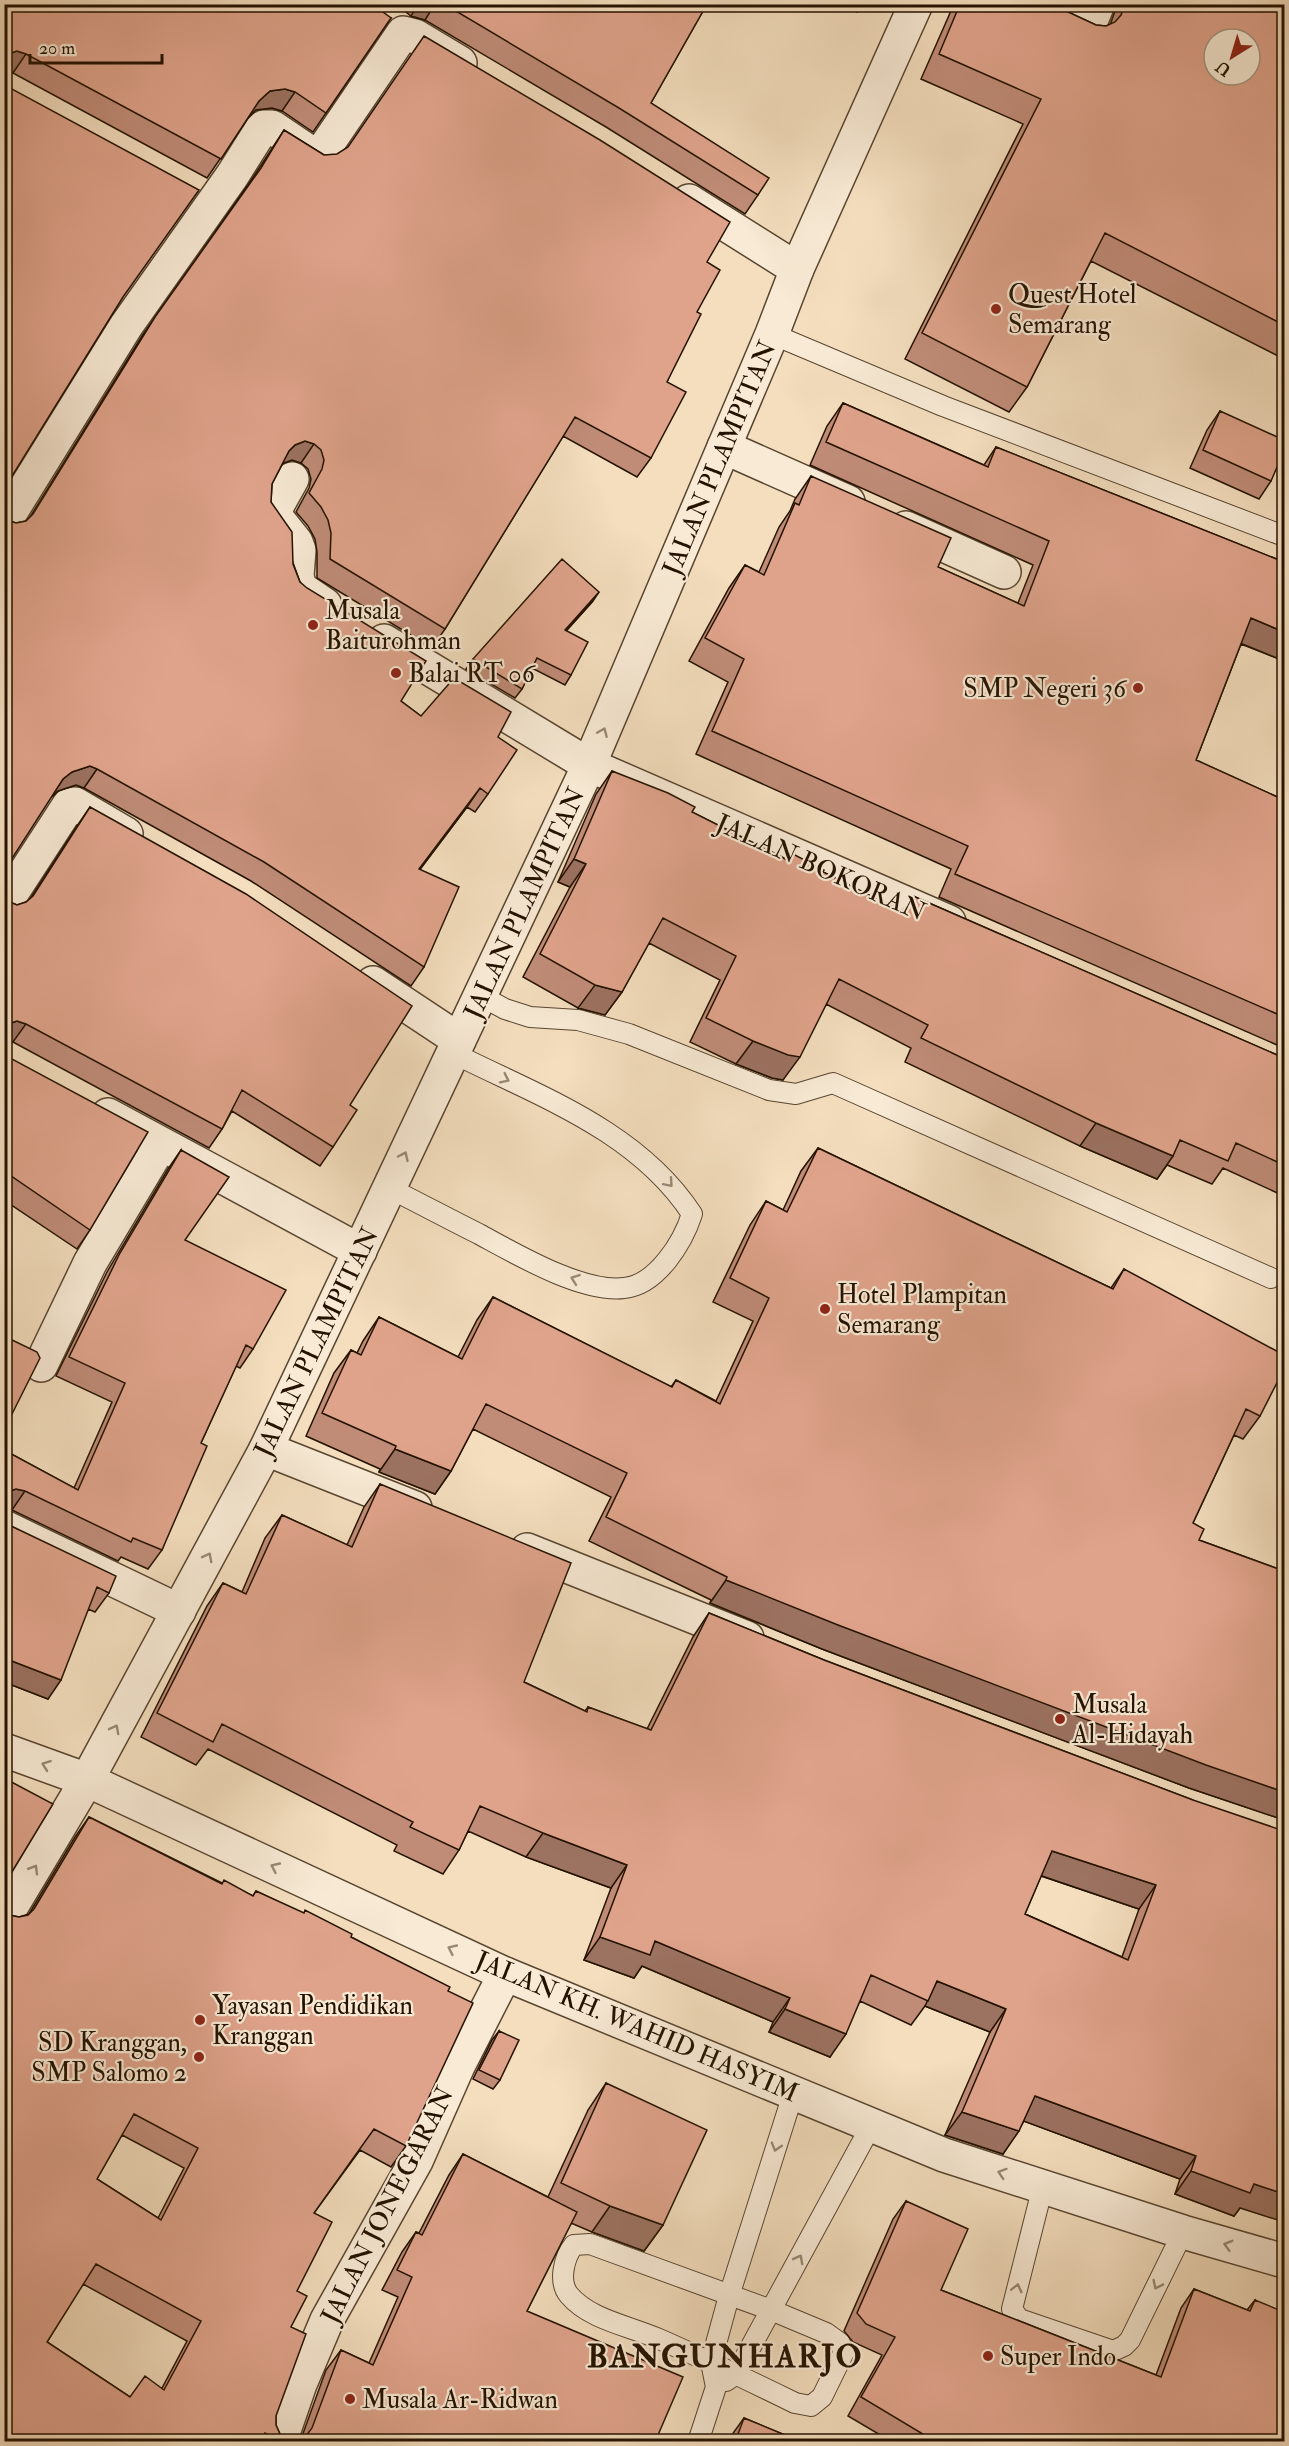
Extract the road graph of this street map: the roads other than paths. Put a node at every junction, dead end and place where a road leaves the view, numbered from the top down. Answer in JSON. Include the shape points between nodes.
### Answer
{"nodes":[{"id":1,"x":916,"y":4,"type":"edge"},
{"id":2,"x":1023,"y":4,"type":"edge"},
{"id":3,"x":1098,"y":4,"type":"edge"},
{"id":4,"x":486,"y":78,"type":"edge"},
{"id":5,"x":667,"y":187,"type":"edge"},
{"id":6,"x":797,"y":269,"type":"junction"},
{"id":7,"x":772,"y":334,"type":"junction"},
{"id":8,"x":724,"y":447,"type":"junction"},
{"id":9,"x":292,"y":479,"type":"dead end"},
{"id":10,"x":4,"y":523,"type":"edge"},
{"id":11,"x":1284,"y":536,"type":"edge"},
{"id":12,"x":1004,"y":572,"type":"dead end"},
{"id":13,"x":589,"y":765,"type":"junction"},
{"id":14,"x":148,"y":846,"type":"edge"},
{"id":15,"x":4,"y":905,"type":"edge"},
{"id":16,"x":980,"y":936,"type":"edge"},
{"id":17,"x":350,"y":968,"type":"edge"},
{"id":18,"x":481,"y":996,"type":"junction"},
{"id":19,"x":456,"y":1047,"type":"junction"},
{"id":20,"x":78,"y":1099,"type":"edge"},
{"id":21,"x":161,"y":1144,"type":"junction"},
{"id":22,"x":389,"y":1188,"type":"junction"},
{"id":23,"x":360,"y":1251,"type":"junction"},
{"id":24,"x":1271,"y":1278,"type":"dead end"},
{"id":25,"x":41,"y":1365,"type":"edge"},
{"id":26,"x":266,"y":1449,"type":"junction"},
{"id":27,"x":440,"y":1517,"type":"edge"},
{"id":28,"x":4,"y":1527,"type":"edge"},
{"id":29,"x":495,"y":1538,"type":"edge"},
{"id":30,"x":179,"y":1611,"type":"junction"},
{"id":31,"x":771,"y":1648,"type":"edge"},
{"id":32,"x":4,"y":1750,"type":"edge"},
{"id":33,"x":87,"y":1780,"type":"junction"},
{"id":34,"x":4,"y":1919,"type":"edge"},
{"id":35,"x":505,"y":1974,"type":"junction"},
{"id":36,"x":794,"y":2091,"type":"junction"},
{"id":37,"x":872,"y":2124,"type":"junction"},
{"id":38,"x":1043,"y":2186,"type":"junction"},
{"id":39,"x":1183,"y":2232,"type":"junction"},
{"id":40,"x":1284,"y":2260,"type":"edge"},
{"id":41,"x":729,"y":2296,"type":"junction"},
{"id":42,"x":771,"y":2310,"type":"junction"},
{"id":43,"x":711,"y":2362,"type":"junction"},
{"id":44,"x":736,"y":2374,"type":"junction"},
{"id":45,"x":716,"y":2387,"type":"junction"},
{"id":46,"x":280,"y":2442,"type":"edge"},
{"id":47,"x":698,"y":2442,"type":"edge"}],
"edges":[{"from":1,"to":6,"type":"street","name":"JALAN PLAMPITAN"},
{"from":2,"to":3,"type":"street","via":[[1086,33]]},
{"from":4,"to":10,"type":"street","via":[[415,36],[390,26],[320,155],[315,156],[272,127],[264,127],[202,196]]},
{"from":5,"to":6,"type":"street"},
{"from":6,"to":7,"type":"street","name":"JALAN PLAMPITAN"},
{"from":7,"to":8,"type":"street","name":"JALAN PLAMPITAN"},
{"from":7,"to":11,"type":"lane","via":[[943,406]]},
{"from":8,"to":12,"type":"street"},
{"from":13,"to":8,"type":"street","name":"JALAN PLAMPITAN","one_way":true},
{"from":9,"to":13,"type":"street","name":"JALAN BOKORAN","via":[[275,512],[299,550],[297,576],[303,591]]},
{"from":13,"to":16,"type":"street","name":"JALAN BOKORAN"},
{"from":13,"to":18,"type":"street","name":"JALAN PLAMPITAN"},
{"from":14,"to":15,"type":"street","via":[[75,804],[69,805]]},
{"from":17,"to":19,"type":"street"},
{"from":18,"to":19,"type":"street","name":"JALAN PLAMPITAN"},
{"from":18,"to":24,"type":"lane","via":[[530,1017],[578,1020],[629,1034],[769,1090],[796,1094],[833,1083]]},
{"from":22,"to":19,"type":"street","name":"JALAN PLAMPITAN","one_way":true},
{"from":19,"to":22,"type":"lane","one_way":true,"via":[[623,1142],[666,1179],[682,1199],[692,1214],[686,1233],[654,1275],[627,1288],[608,1289],[530,1261]]},
{"from":20,"to":21,"type":"street"},
{"from":21,"to":23,"type":"street"},
{"from":21,"to":25,"type":"street","via":[[90,1263]]},
{"from":22,"to":23,"type":"street","name":"JALAN PLAMPITAN"},
{"from":23,"to":26,"type":"street","name":"JALAN PLAMPITAN"},
{"from":26,"to":27,"type":"street"},
{"from":30,"to":26,"type":"street","name":"JALAN PLAMPITAN","one_way":true},
{"from":28,"to":30,"type":"street"},
{"from":29,"to":31,"type":"street"},
{"from":33,"to":30,"type":"street","name":"JALAN PLAMPITAN","one_way":true},
{"from":33,"to":32,"type":"street","name":"JALAN KH. WAHID HASYIM","one_way":true},
{"from":34,"to":33,"type":"street","name":"JALAN PLAMPITAN","one_way":true},
{"from":35,"to":33,"type":"street","name":"JALAN KH. WAHID HASYIM","one_way":true},
{"from":35,"to":36,"type":"street","name":"JALAN KH. WAHID HASYIM"},
{"from":35,"to":46,"type":"street","name":"JALAN JONEGARAN","via":[[416,2161],[331,2312]]},
{"from":36,"to":37,"type":"street","name":"JALAN KH. WAHID HASYIM"},
{"from":36,"to":41,"type":"lane","one_way":true},
{"from":38,"to":37,"type":"street","name":"JALAN KH. WAHID HASYIM","one_way":true,"via":[[944,2155]]},
{"from":42,"to":37,"type":"lane","one_way":true},
{"from":38,"to":39,"type":"street","name":"JALAN KH. WAHID HASYIM"},
{"from":39,"to":38,"type":"lane","one_way":true,"via":[[1130,2340],[1113,2351],[1103,2348],[1019,2319],[1012,2309]]},
{"from":40,"to":39,"type":"street","name":"JALAN KH. WAHID HASYIM","one_way":true},
{"from":41,"to":42,"type":"lane"},
{"from":41,"to":43,"type":"lane"},
{"from":41,"to":43,"type":"lane","via":[[590,2244],[574,2245],[567,2253],[563,2278],[567,2293],[582,2308]]},
{"from":42,"to":44,"type":"lane"},
{"from":42,"to":44,"type":"lane","via":[[840,2343],[844,2352],[822,2397],[812,2406],[795,2403]]},
{"from":43,"to":44,"type":"lane"},
{"from":43,"to":45,"type":"lane"},
{"from":44,"to":45,"type":"lane"},
{"from":45,"to":47,"type":"lane"}]}
